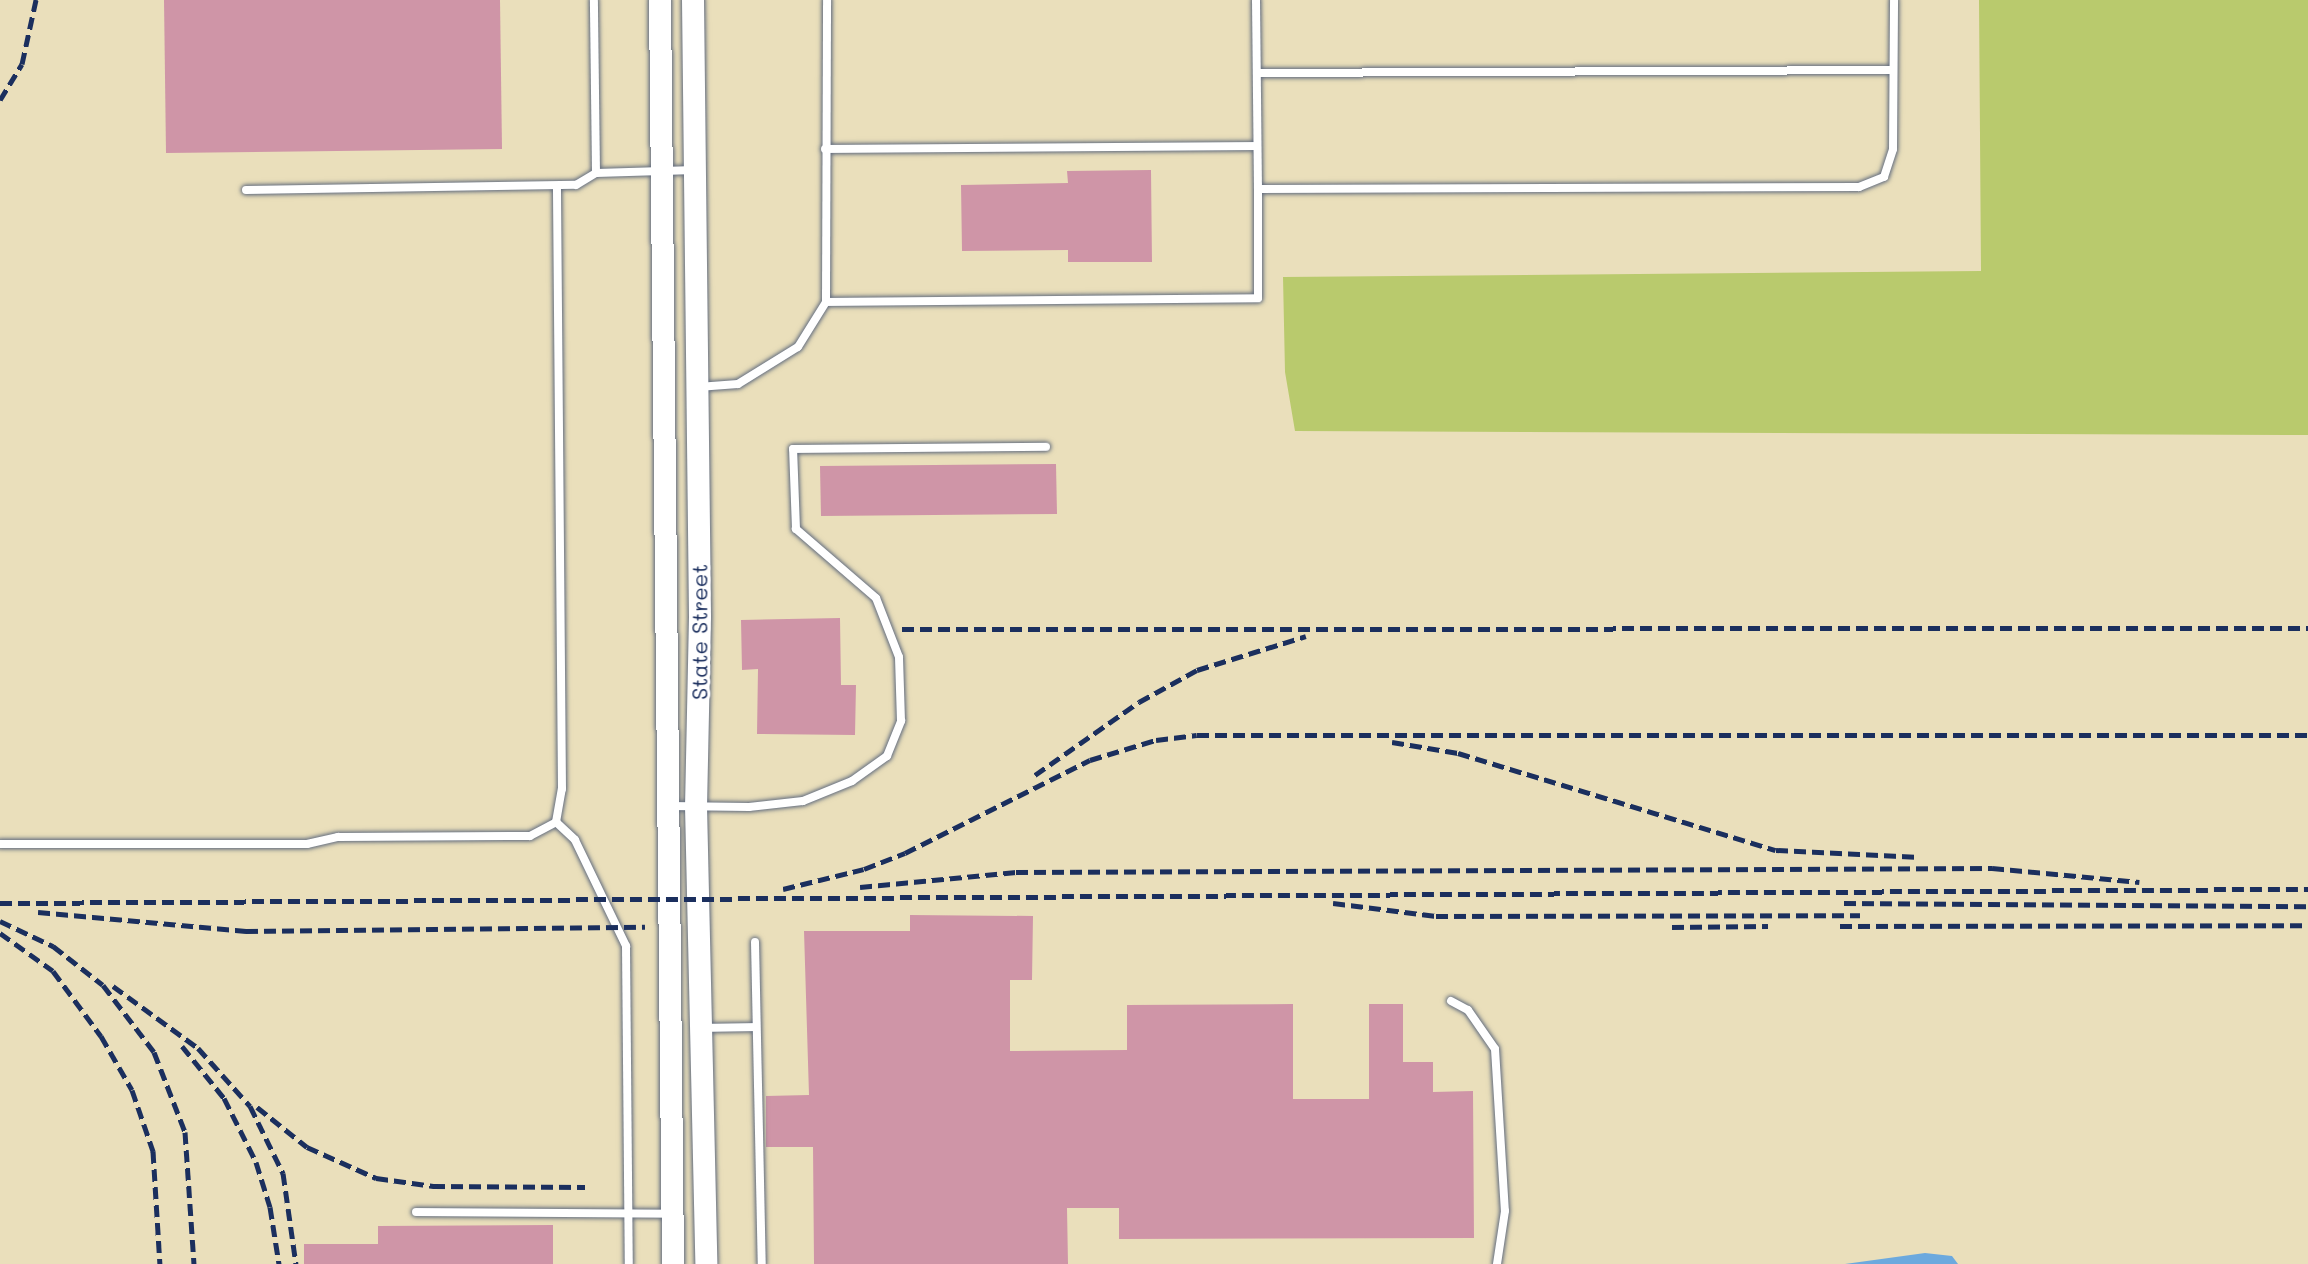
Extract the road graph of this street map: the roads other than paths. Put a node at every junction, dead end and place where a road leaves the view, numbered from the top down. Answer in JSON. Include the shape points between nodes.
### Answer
{"nodes":[{"id":1,"x":594,"y":0,"type":"edge"},
{"id":2,"x":660,"y":0,"type":"edge"},
{"id":3,"x":693,"y":0,"type":"edge"},
{"id":4,"x":827,"y":0,"type":"edge"},
{"id":5,"x":1256,"y":0,"type":"edge"},
{"id":6,"x":1894,"y":0,"type":"edge"},
{"id":7,"x":1893,"y":70,"type":"junction"},
{"id":8,"x":1257,"y":73,"type":"junction"},
{"id":9,"x":1257,"y":146,"type":"junction"},
{"id":10,"x":825,"y":149,"type":"junction"},
{"id":11,"x":695,"y":170,"type":"junction"},
{"id":12,"x":662,"y":171,"type":"junction"},
{"id":13,"x":596,"y":173,"type":"junction"},
{"id":14,"x":557,"y":186,"type":"junction"},
{"id":15,"x":1258,"y":189,"type":"junction"},
{"id":16,"x":246,"y":190,"type":"dead end"},
{"id":17,"x":826,"y":302,"type":"junction"},
{"id":18,"x":697,"y":387,"type":"junction"},
{"id":19,"x":1046,"y":447,"type":"dead end"},
{"id":20,"x":669,"y":806,"type":"junction"},
{"id":21,"x":696,"y":806,"type":"junction"},
{"id":22,"x":556,"y":822,"type":"junction"},
{"id":23,"x":0,"y":844,"type":"edge"},
{"id":24,"x":755,"y":942,"type":"dead end"},
{"id":25,"x":1451,"y":1001,"type":"dead end"},
{"id":26,"x":756,"y":1027,"type":"junction"},
{"id":27,"x":701,"y":1028,"type":"junction"},
{"id":28,"x":416,"y":1212,"type":"dead end"},
{"id":29,"x":673,"y":1214,"type":"junction"},
{"id":30,"x":628,"y":1215,"type":"junction"},
{"id":31,"x":629,"y":1264,"type":"edge"},
{"id":32,"x":673,"y":1264,"type":"edge"},
{"id":33,"x":706,"y":1264,"type":"edge"},
{"id":34,"x":762,"y":1264,"type":"edge"},
{"id":35,"x":1497,"y":1264,"type":"edge"}],
"edges":[{"from":1,"to":13,"type":"lane"},
{"from":2,"to":12,"type":"street","name":"State Street"},
{"from":3,"to":11,"type":"street","name":"State Street"},
{"from":4,"to":10,"type":"lane"},
{"from":5,"to":8,"type":"lane"},
{"from":6,"to":7,"type":"lane"},
{"from":7,"to":8,"type":"lane"},
{"from":7,"to":15,"type":"lane","via":[[1893,149],[1884,177],[1859,187]]},
{"from":8,"to":9,"type":"lane"},
{"from":9,"to":10,"type":"lane"},
{"from":9,"to":15,"type":"lane"},
{"from":10,"to":17,"type":"lane"},
{"from":11,"to":12,"type":"lane"},
{"from":11,"to":18,"type":"street","name":"State Street"},
{"from":12,"to":13,"type":"lane"},
{"from":12,"to":20,"type":"street","name":"State Street"},
{"from":13,"to":14,"type":"lane","via":[[576,185]]},
{"from":14,"to":16,"type":"lane"},
{"from":14,"to":22,"type":"lane","via":[[562,789]]},
{"from":15,"to":17,"type":"lane","via":[[1258,298]]},
{"from":17,"to":18,"type":"lane","via":[[798,347],[756,375],[727,387]]},
{"from":18,"to":21,"type":"street","name":"State Street"},
{"from":19,"to":21,"type":"lane","via":[[793,449],[796,529],[876,598],[899,657],[901,721],[887,756],[852,781],[803,801]]},
{"from":20,"to":21,"type":"lane"},
{"from":20,"to":29,"type":"street","name":"State Street"},
{"from":21,"to":27,"type":"street","name":"State Street"},
{"from":22,"to":23,"type":"lane","via":[[530,836],[338,837],[307,844]]},
{"from":22,"to":30,"type":"lane","via":[[575,840],[626,946]]},
{"from":24,"to":26,"type":"lane"},
{"from":25,"to":35,"type":"lane","via":[[1468,1010],[1495,1049],[1505,1211]]},
{"from":26,"to":27,"type":"lane"},
{"from":26,"to":34,"type":"lane"},
{"from":27,"to":33,"type":"street","name":"State Street"},
{"from":28,"to":30,"type":"lane"},
{"from":29,"to":30,"type":"lane"},
{"from":29,"to":32,"type":"street","name":"State Street"},
{"from":30,"to":31,"type":"lane"}]}
